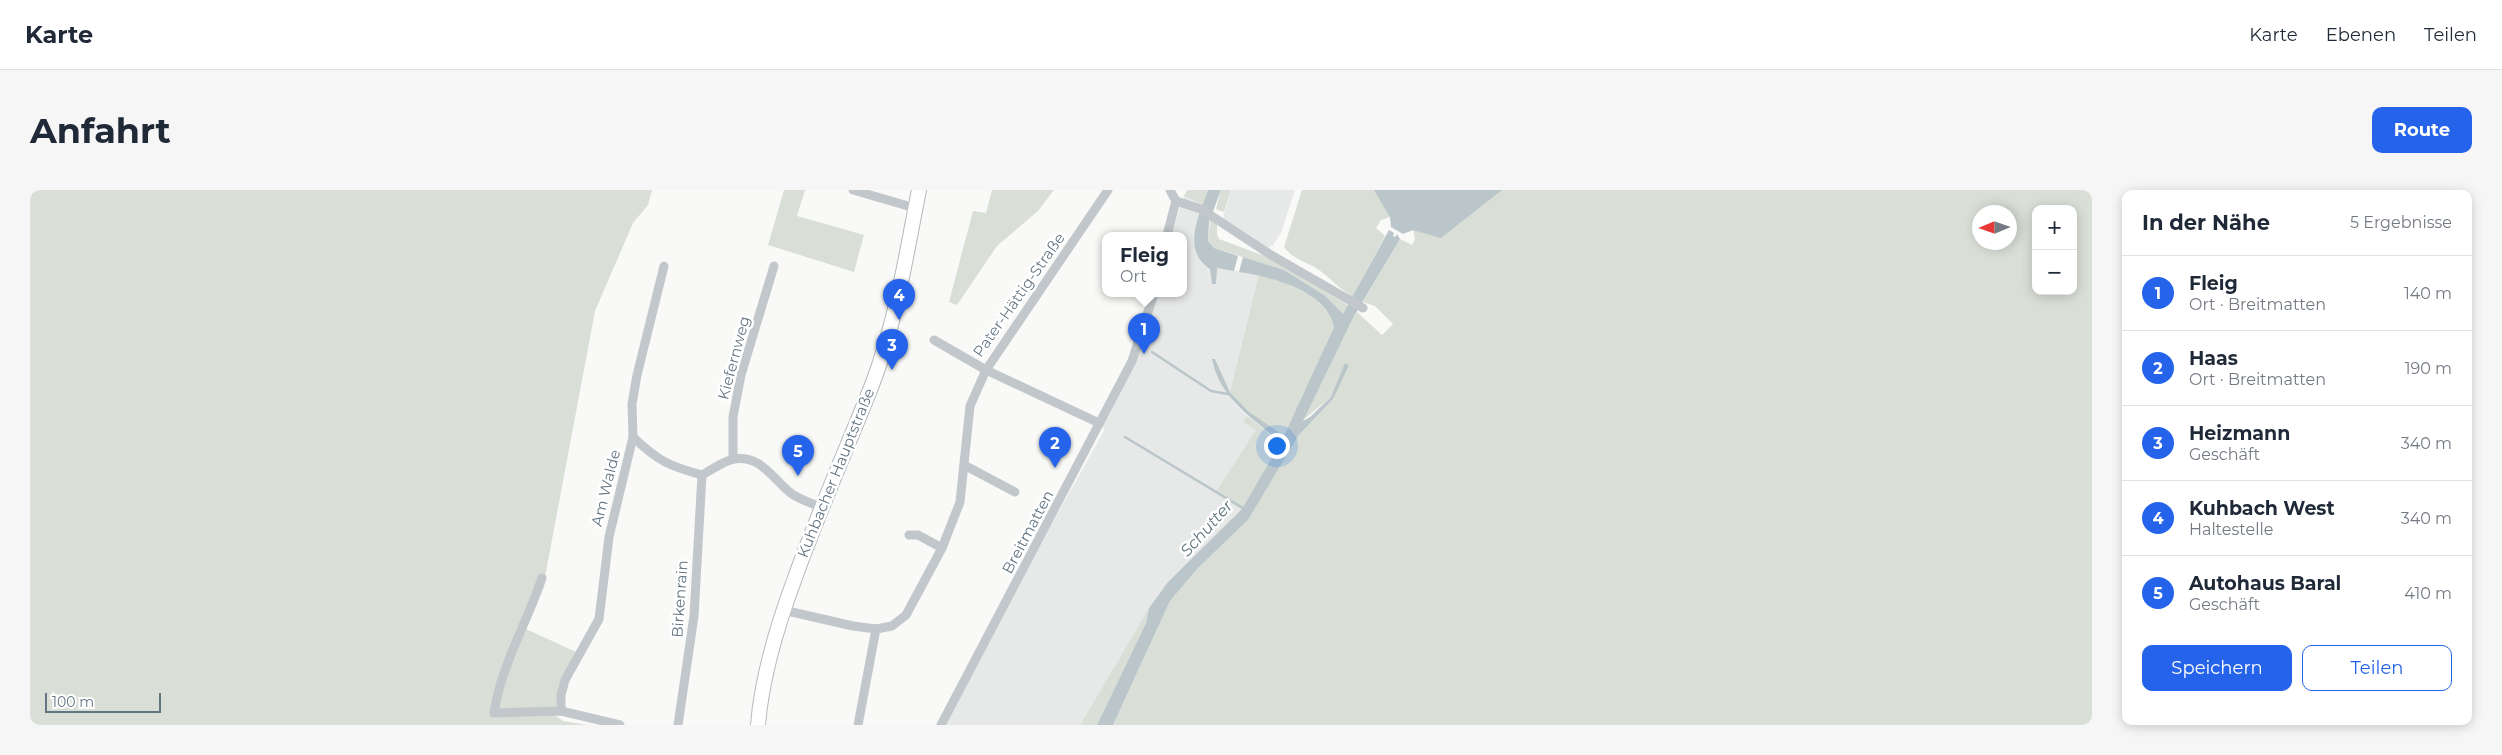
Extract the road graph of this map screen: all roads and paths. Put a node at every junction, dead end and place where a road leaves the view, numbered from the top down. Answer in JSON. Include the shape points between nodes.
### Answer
{"nodes":[{"id":1,"x":853,"y":190,"type":"edge"},
{"id":2,"x":919,"y":190,"type":"edge"},
{"id":3,"x":1108,"y":190,"type":"edge"},
{"id":4,"x":1170,"y":190,"type":"edge"},
{"id":5,"x":1176,"y":201,"type":"junction"},
{"id":6,"x":915,"y":208,"type":"junction"},
{"id":7,"x":1169,"y":232,"type":"edge"},
{"id":8,"x":664,"y":266,"type":"dead end"},
{"id":9,"x":774,"y":266,"type":"dead end"},
{"id":10,"x":1153,"y":297,"type":"edge"},
{"id":11,"x":1362,"y":308,"type":"dead end"},
{"id":12,"x":934,"y":340,"type":"dead end"},
{"id":13,"x":986,"y":370,"type":"junction"},
{"id":14,"x":1099,"y":423,"type":"junction"},
{"id":15,"x":633,"y":437,"type":"junction"},
{"id":16,"x":733,"y":459,"type":"junction"},
{"id":17,"x":964,"y":465,"type":"junction"},
{"id":18,"x":702,"y":475,"type":"junction"},
{"id":19,"x":1015,"y":492,"type":"dead end"},
{"id":20,"x":821,"y":507,"type":"junction"},
{"id":21,"x":908,"y":535,"type":"dead end"},
{"id":22,"x":942,"y":548,"type":"junction"},
{"id":23,"x":542,"y":578,"type":"dead end"},
{"id":24,"x":783,"y":610,"type":"junction"},
{"id":25,"x":876,"y":629,"type":"junction"},
{"id":26,"x":561,"y":712,"type":"junction"},
{"id":27,"x":620,"y":725,"type":"edge"},
{"id":28,"x":678,"y":725,"type":"edge"},
{"id":29,"x":758,"y":725,"type":"edge"},
{"id":30,"x":858,"y":725,"type":"edge"},
{"id":31,"x":941,"y":725,"type":"edge"}],
"edges":[{"from":1,"to":6,"type":"street"},
{"from":2,"to":6,"type":"main road","name":"Kuhbacher Hauptstraße"},
{"from":3,"to":13,"type":"street","name":"Pater-Hättig-Straße"},
{"from":4,"to":5,"type":"street"},
{"from":5,"to":7,"type":"street"},
{"from":5,"to":11,"type":"street","via":[[1215,217],[1271,255]]},
{"from":6,"to":20,"type":"main road","name":"Kuhbacher Hauptstraße","via":[[889,332],[872,384]]},
{"from":8,"to":15,"type":"street","name":"Am Walde","via":[[636,375],[632,404]]},
{"from":9,"to":16,"type":"street","name":"Kiefernweg","via":[[741,376],[733,417]]},
{"from":10,"to":14,"type":"street","name":"Breitmatten","via":[[1132,361]]},
{"from":12,"to":13,"type":"street","name":"Pater-Hättig-Straße"},
{"from":13,"to":14,"type":"street"},
{"from":13,"to":17,"type":"street","via":[[970,406]]},
{"from":14,"to":31,"type":"street","name":"Breitmatten"},
{"from":15,"to":18,"type":"street","via":[[652,456],[672,467]]},
{"from":15,"to":26,"type":"street","name":"Am Walde","via":[[609,537],[599,619],[565,680]]},
{"from":16,"to":18,"type":"street"},
{"from":16,"to":20,"type":"street","via":[[760,465],[800,499]]},
{"from":17,"to":19,"type":"street"},
{"from":17,"to":22,"type":"street","via":[[960,502]]},
{"from":18,"to":28,"type":"street","name":"Birkenrain","via":[[694,616]]},
{"from":20,"to":24,"type":"main road","name":"Kuhbacher Hauptstraße"},
{"from":21,"to":22,"type":"street","via":[[918,535]]},
{"from":22,"to":25,"type":"street","via":[[906,615],[892,626]]},
{"from":23,"to":26,"type":"street","via":[[531,611],[516,640],[494,713]]},
{"from":24,"to":25,"type":"street"},
{"from":24,"to":29,"type":"main road","name":"Kuhbacher Hauptstraße","via":[[768,666]]},
{"from":25,"to":30,"type":"street"},
{"from":26,"to":27,"type":"street"}]}
